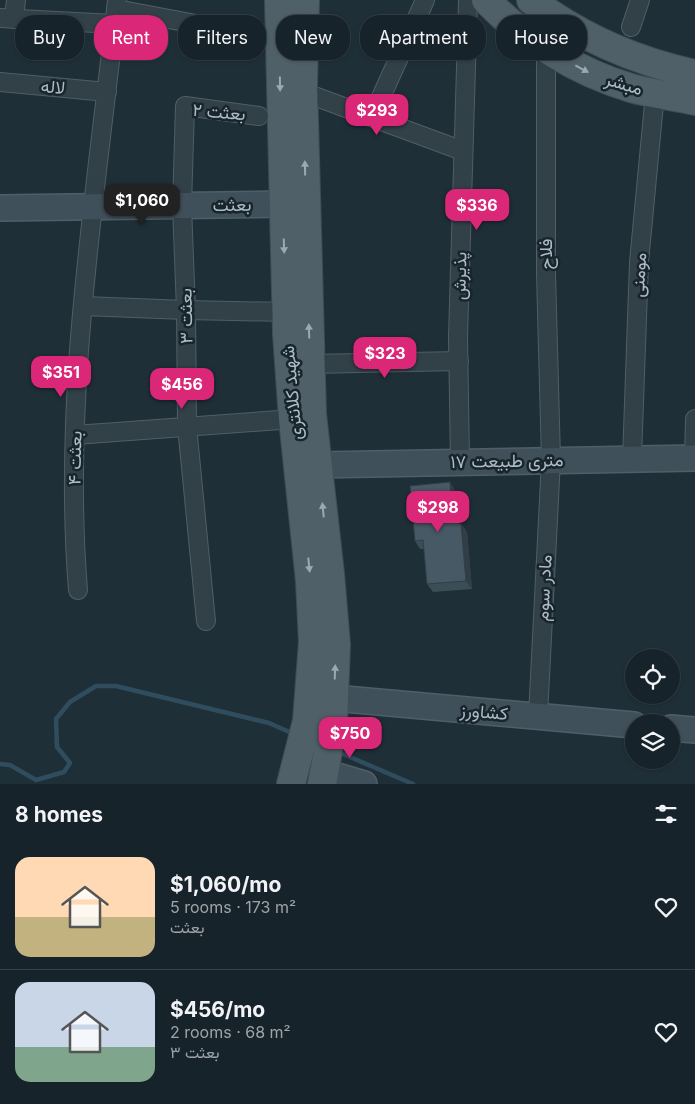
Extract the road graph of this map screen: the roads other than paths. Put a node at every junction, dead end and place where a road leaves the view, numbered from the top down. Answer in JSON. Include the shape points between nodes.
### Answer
{"nodes":[{"id":1,"x":16,"y":0,"type":"edge"},
{"id":2,"x":279,"y":0,"type":"edge"},
{"id":3,"x":305,"y":0,"type":"edge"},
{"id":4,"x":425,"y":0,"type":"edge"},
{"id":5,"x":468,"y":0,"type":"edge"},
{"id":6,"x":486,"y":0,"type":"edge"},
{"id":7,"x":640,"y":0,"type":"edge"},
{"id":8,"x":536,"y":2,"type":"edge"},
{"id":9,"x":115,"y":11,"type":"edge"},
{"id":10,"x":279,"y":15,"type":"edge"},
{"id":11,"x":502,"y":15,"type":"edge"},
{"id":12,"x":7,"y":18,"type":"edge"},
{"id":13,"x":631,"y":27,"type":"dead end"},
{"id":14,"x":276,"y":39,"type":"edge"},
{"id":15,"x":280,"y":60,"type":"edge"},
{"id":16,"x":546,"y":60,"type":"edge"},
{"id":17,"x":567,"y":60,"type":"edge"},
{"id":18,"x":695,"y":74,"type":"edge"},
{"id":19,"x":0,"y":82,"type":"edge"},
{"id":20,"x":107,"y":92,"type":"junction"},
{"id":21,"x":303,"y":92,"type":"junction"},
{"id":22,"x":655,"y":93,"type":"junction"},
{"id":23,"x":695,"y":101,"type":"edge"},
{"id":24,"x":259,"y":116,"type":"dead end"},
{"id":25,"x":372,"y":117,"type":"junction"},
{"id":26,"x":463,"y":151,"type":"junction"},
{"id":27,"x":283,"y":204,"type":"junction"},
{"id":28,"x":182,"y":206,"type":"junction"},
{"id":29,"x":94,"y":207,"type":"junction"},
{"id":30,"x":0,"y":208,"type":"edge"},
{"id":31,"x":83,"y":306,"type":"junction"},
{"id":32,"x":186,"y":310,"type":"junction"},
{"id":33,"x":286,"y":312,"type":"junction"},
{"id":34,"x":459,"y":360,"type":"junction"},
{"id":35,"x":310,"y":364,"type":"junction"},
{"id":36,"x":293,"y":419,"type":"junction"},
{"id":37,"x":695,"y":419,"type":"edge"},
{"id":38,"x":187,"y":426,"type":"junction"},
{"id":39,"x":75,"y":435,"type":"junction"},
{"id":40,"x":694,"y":458,"type":"edge"},
{"id":41,"x":632,"y":459,"type":"junction"},
{"id":42,"x":551,"y":460,"type":"junction"},
{"id":43,"x":460,"y":462,"type":"junction"},
{"id":44,"x":318,"y":465,"type":"junction"},
{"id":45,"x":78,"y":590,"type":"dead end"},
{"id":46,"x":206,"y":621,"type":"dead end"},
{"id":47,"x":334,"y":698,"type":"junction"},
{"id":48,"x":538,"y":716,"type":"junction"},
{"id":49,"x":625,"y":724,"type":"edge"},
{"id":50,"x":680,"y":729,"type":"edge"},
{"id":51,"x":695,"y":730,"type":"edge"},
{"id":52,"x":326,"y":763,"type":"edge"},
{"id":53,"x":291,"y":784,"type":"edge"},
{"id":54,"x":364,"y":784,"type":"edge"}],
"edges":[{"from":1,"to":12,"type":"street"},
{"from":2,"to":10,"type":"main road","name":"شهید کلانتری"},
{"from":3,"to":21,"type":"main road","name":"شهید کلانتری"},
{"from":4,"to":25,"type":"street"},
{"from":5,"to":26,"type":"street","name":"پذیرش"},
{"from":6,"to":11,"type":"main road","name":"مبشر"},
{"from":7,"to":13,"type":"street"},
{"from":8,"to":18,"type":"main road","via":[[584,35],[618,51]]},
{"from":9,"to":12,"type":"street"},
{"from":9,"to":14,"type":"street"},
{"from":9,"to":20,"type":"street","name":"بعثت ۴"},
{"from":15,"to":27,"type":"main road","name":"شهید کلانتری","one_way":true},
{"from":16,"to":42,"type":"street","name":"فلاح","via":[[546,274]]},
{"from":17,"to":22,"type":"main road","name":"مبشر","one_way":true,"via":[[588,72]]},
{"from":19,"to":20,"type":"street","name":"لاله"},
{"from":20,"to":29,"type":"street","name":"بعثت ۴"},
{"from":21,"to":25,"type":"street"},
{"from":35,"to":21,"type":"main road","name":"شهید کلانتری","one_way":true},
{"from":22,"to":23,"type":"main road","name":"مبشر"},
{"from":22,"to":41,"type":"street","name":"مومنی","via":[[639,262]]},
{"from":24,"to":28,"type":"street","name":"بعثت ۲","via":[[185,106]]},
{"from":25,"to":26,"type":"street"},
{"from":26,"to":34,"type":"street","name":"پذیرش"},
{"from":27,"to":28,"type":"street","name":"بعثت"},
{"from":27,"to":33,"type":"main road","name":"شهید کلانتری","one_way":true},
{"from":28,"to":29,"type":"street","name":"بعثت"},
{"from":28,"to":32,"type":"street","name":"بعثت ۳"},
{"from":29,"to":30,"type":"street","name":"بعثت"},
{"from":29,"to":31,"type":"street","name":"بعثت ۴"},
{"from":31,"to":32,"type":"street"},
{"from":31,"to":39,"type":"street","name":"بعثت ۴"},
{"from":32,"to":33,"type":"street"},
{"from":32,"to":38,"type":"street","name":"بعثت ۳"},
{"from":33,"to":36,"type":"main road","name":"شهید کلانتری"},
{"from":34,"to":35,"type":"street"},
{"from":34,"to":43,"type":"street","name":"پذیرش"},
{"from":35,"to":44,"type":"main road","name":"شهید کلانتری"},
{"from":36,"to":38,"type":"street"},
{"from":36,"to":53,"type":"main road","name":"شهید کلانتری","one_way":true,"via":[[313,642],[303,737]]},
{"from":37,"to":40,"type":"street"},
{"from":38,"to":39,"type":"street"},
{"from":38,"to":46,"type":"street","name":"بعثت ۳"},
{"from":39,"to":45,"type":"street","name":"بعثت ۴","via":[[74,542]]},
{"from":40,"to":41,"type":"street","name":"۱۷ متری طبیعت"},
{"from":41,"to":42,"type":"street","name":"۱۷ متری طبیعت"},
{"from":42,"to":43,"type":"street","name":"۱۷ متری طبیعت"},
{"from":42,"to":48,"type":"street","name":"مادر سوم"},
{"from":43,"to":44,"type":"street","name":"۱۷ متری طبیعت"},
{"from":47,"to":44,"type":"main road","name":"شهید کلانتری","one_way":true,"via":[[336,645]]},
{"from":47,"to":48,"type":"street","name":"کشاورز"},
{"from":47,"to":52,"type":"main road","name":"شهید کلانتری"},
{"from":48,"to":49,"type":"street","name":"کشاورز"},
{"from":50,"to":51,"type":"street"},
{"from":52,"to":54,"type":"street"}]}
